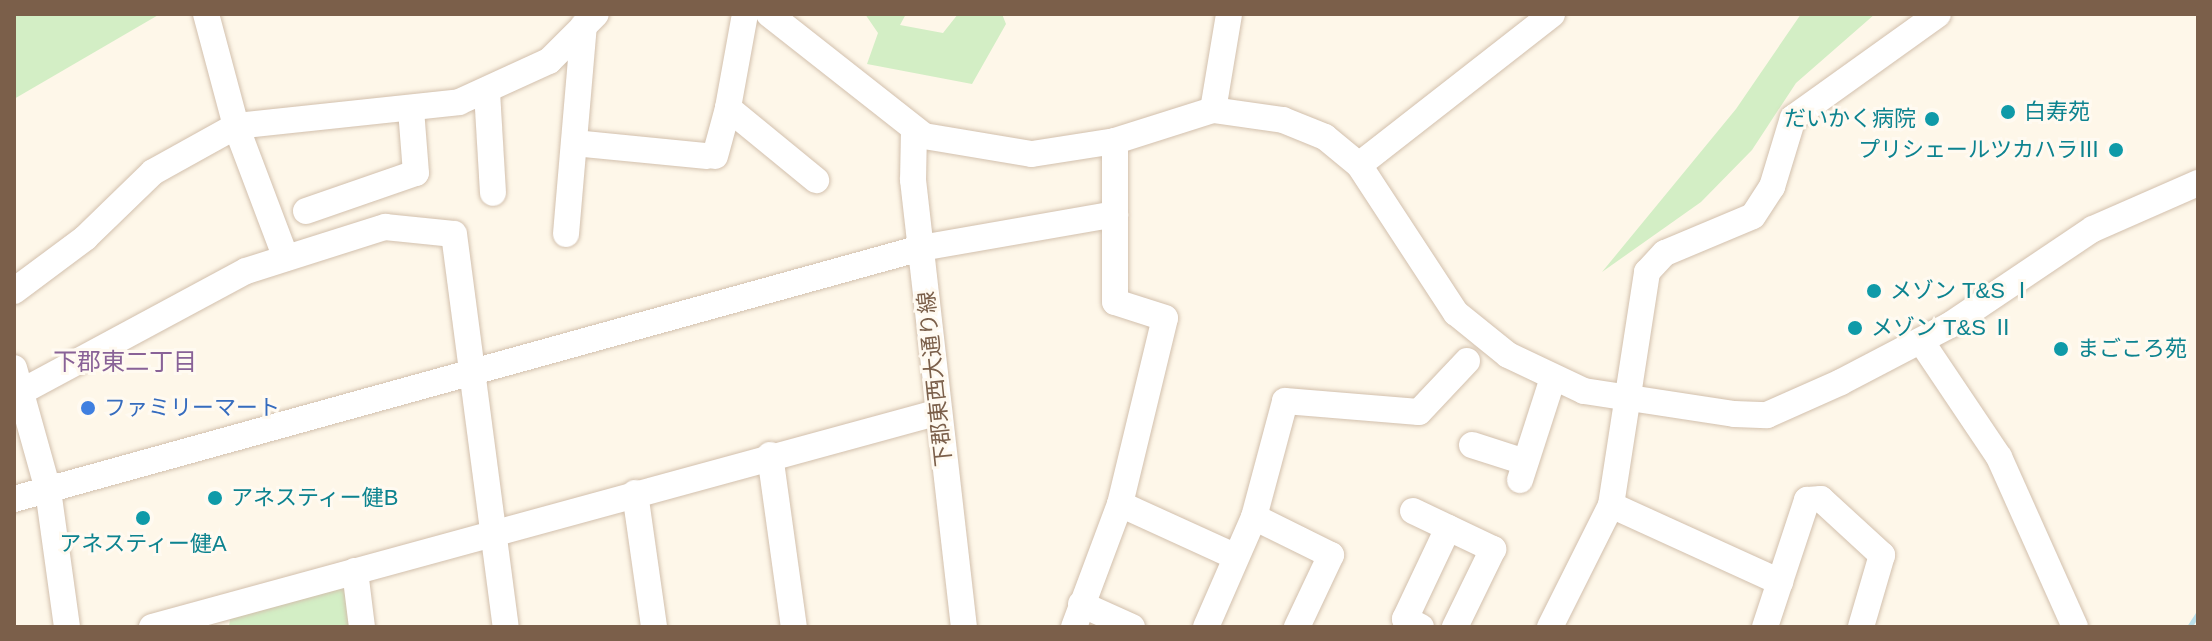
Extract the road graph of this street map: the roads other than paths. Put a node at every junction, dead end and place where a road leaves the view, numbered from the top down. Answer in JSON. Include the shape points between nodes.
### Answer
{"nodes":[{"id":1,"x":206,"y":14,"type":"edge"},
{"id":2,"x":745,"y":14,"type":"edge"},
{"id":3,"x":769,"y":14,"type":"edge"},
{"id":4,"x":1229,"y":14,"type":"edge"},
{"id":5,"x":1552,"y":14,"type":"edge"},
{"id":6,"x":1938,"y":14,"type":"edge"},
{"id":7,"x":590,"y":20,"type":"edge"},
{"id":8,"x":487,"y":92,"type":"junction"},
{"id":9,"x":728,"y":108,"type":"junction"},
{"id":10,"x":411,"y":110,"type":"junction"},
{"id":11,"x":1213,"y":110,"type":"junction"},
{"id":12,"x":236,"y":126,"type":"junction"},
{"id":13,"x":914,"y":130,"type":"junction"},
{"id":14,"x":1115,"y":141,"type":"junction"},
{"id":15,"x":574,"y":143,"type":"junction"},
{"id":16,"x":1359,"y":165,"type":"junction"},
{"id":17,"x":816,"y":180,"type":"dead end"},
{"id":18,"x":2198,"y":183,"type":"edge"},
{"id":19,"x":493,"y":193,"type":"dead end"},
{"id":20,"x":306,"y":211,"type":"dead end"},
{"id":21,"x":1115,"y":214,"type":"junction"},
{"id":22,"x":566,"y":234,"type":"dead end"},
{"id":23,"x":921,"y":248,"type":"junction"},
{"id":24,"x":286,"y":258,"type":"junction"},
{"id":25,"x":14,"y":291,"type":"edge"},
{"id":26,"x":1921,"y":341,"type":"junction"},
{"id":27,"x":1467,"y":361,"type":"dead end"},
{"id":28,"x":472,"y":371,"type":"junction"},
{"id":29,"x":1553,"y":378,"type":"junction"},
{"id":30,"x":17,"y":380,"type":"edge"},
{"id":31,"x":1632,"y":401,"type":"junction"},
{"id":32,"x":939,"y":412,"type":"junction"},
{"id":33,"x":1472,"y":445,"type":"dead end"},
{"id":34,"x":770,"y":455,"type":"junction"},
{"id":35,"x":48,"y":490,"type":"junction"},
{"id":36,"x":635,"y":493,"type":"junction"},
{"id":37,"x":14,"y":499,"type":"edge"},
{"id":38,"x":1120,"y":504,"type":"junction"},
{"id":39,"x":1611,"y":505,"type":"junction"},
{"id":40,"x":1413,"y":511,"type":"dead end"},
{"id":41,"x":1254,"y":517,"type":"junction"},
{"id":42,"x":1448,"y":528,"type":"junction"},
{"id":43,"x":494,"y":532,"type":"junction"},
{"id":44,"x":1234,"y":556,"type":"junction"},
{"id":45,"x":355,"y":571,"type":"junction"},
{"id":46,"x":1780,"y":582,"type":"junction"},
{"id":47,"x":1078,"y":616,"type":"edge"},
{"id":48,"x":220,"y":618,"type":"edge"},
{"id":49,"x":2065,"y":623,"type":"edge"},
{"id":50,"x":67,"y":627,"type":"edge"},
{"id":51,"x":152,"y":627,"type":"edge"},
{"id":52,"x":362,"y":627,"type":"edge"},
{"id":53,"x":506,"y":627,"type":"edge"},
{"id":54,"x":654,"y":627,"type":"edge"},
{"id":55,"x":794,"y":627,"type":"edge"},
{"id":56,"x":964,"y":627,"type":"edge"},
{"id":57,"x":1132,"y":627,"type":"edge"},
{"id":58,"x":1206,"y":627,"type":"edge"},
{"id":59,"x":1297,"y":627,"type":"edge"},
{"id":60,"x":1421,"y":627,"type":"edge"},
{"id":61,"x":1455,"y":627,"type":"edge"},
{"id":62,"x":1550,"y":627,"type":"edge"},
{"id":63,"x":1765,"y":627,"type":"edge"},
{"id":64,"x":1861,"y":627,"type":"edge"}],
"edges":[{"from":1,"to":12,"type":"street"},
{"from":2,"to":9,"type":"street"},
{"from":3,"to":13,"type":"street"},
{"from":4,"to":11,"type":"street"},
{"from":5,"to":16,"type":"street"},
{"from":6,"to":31,"type":"street","via":[[1793,118],[1772,187],[1753,216],[1688,241],[1650,268],[1641,292]]},
{"from":7,"to":8,"type":"street","via":[[549,61]]},
{"from":7,"to":15,"type":"street"},
{"from":8,"to":10,"type":"street"},
{"from":8,"to":19,"type":"street"},
{"from":9,"to":15,"type":"street","via":[[711,156]]},
{"from":9,"to":17,"type":"street"},
{"from":10,"to":12,"type":"street","via":[[296,114]]},
{"from":10,"to":20,"type":"street","via":[[416,173]]},
{"from":11,"to":14,"type":"street"},
{"from":11,"to":16,"type":"street","via":[[1283,120],[1325,137]]},
{"from":12,"to":24,"type":"street"},
{"from":12,"to":25,"type":"street","via":[[153,172],[85,238]]},
{"from":13,"to":14,"type":"street","via":[[982,151],[1032,154]]},
{"from":13,"to":23,"type":"street","name":"下郡東西大通り線"},
{"from":14,"to":21,"type":"street"},
{"from":15,"to":22,"type":"street"},
{"from":16,"to":29,"type":"street","via":[[1456,313],[1508,355]]},
{"from":18,"to":26,"type":"street","via":[[2093,229]]},
{"from":21,"to":23,"type":"street"},
{"from":21,"to":38,"type":"street","via":[[1115,302],[1165,318]]},
{"from":23,"to":28,"type":"street"},
{"from":23,"to":32,"type":"street","name":"下郡東西大通り線"},
{"from":24,"to":28,"type":"street","via":[[385,227],[454,234]]},
{"from":24,"to":30,"type":"street","via":[[246,271]]},
{"from":26,"to":31,"type":"street","via":[[1767,415]]},
{"from":26,"to":49,"type":"street","via":[[1999,457]]},
{"from":27,"to":41,"type":"street","via":[[1419,412],[1285,401]]},
{"from":28,"to":35,"type":"street"},
{"from":28,"to":43,"type":"street"},
{"from":29,"to":31,"type":"street"},
{"from":29,"to":33,"type":"street","via":[[1522,471]]},
{"from":30,"to":35,"type":"street"},
{"from":31,"to":39,"type":"street"},
{"from":32,"to":34,"type":"street"},
{"from":32,"to":56,"type":"street","name":"下郡東西大通り線"},
{"from":34,"to":36,"type":"street"},
{"from":34,"to":55,"type":"street"},
{"from":35,"to":37,"type":"street"},
{"from":35,"to":50,"type":"street"},
{"from":36,"to":43,"type":"street"},
{"from":36,"to":54,"type":"street"},
{"from":38,"to":44,"type":"street"},
{"from":38,"to":47,"type":"street"},
{"from":39,"to":46,"type":"street"},
{"from":39,"to":62,"type":"street"},
{"from":40,"to":42,"type":"street"},
{"from":41,"to":44,"type":"street"},
{"from":41,"to":59,"type":"street","via":[[1331,555]]},
{"from":42,"to":60,"type":"street","via":[[1405,619]]},
{"from":42,"to":61,"type":"street","via":[[1493,549]]},
{"from":43,"to":45,"type":"street"},
{"from":43,"to":53,"type":"street"},
{"from":44,"to":58,"type":"street"},
{"from":45,"to":48,"type":"street"},
{"from":45,"to":52,"type":"street"},
{"from":46,"to":63,"type":"street"},
{"from":46,"to":64,"type":"street","via":[[1807,500],[1821,499],[1882,555]]},
{"from":47,"to":57,"type":"street"},
{"from":48,"to":51,"type":"street"}]}
